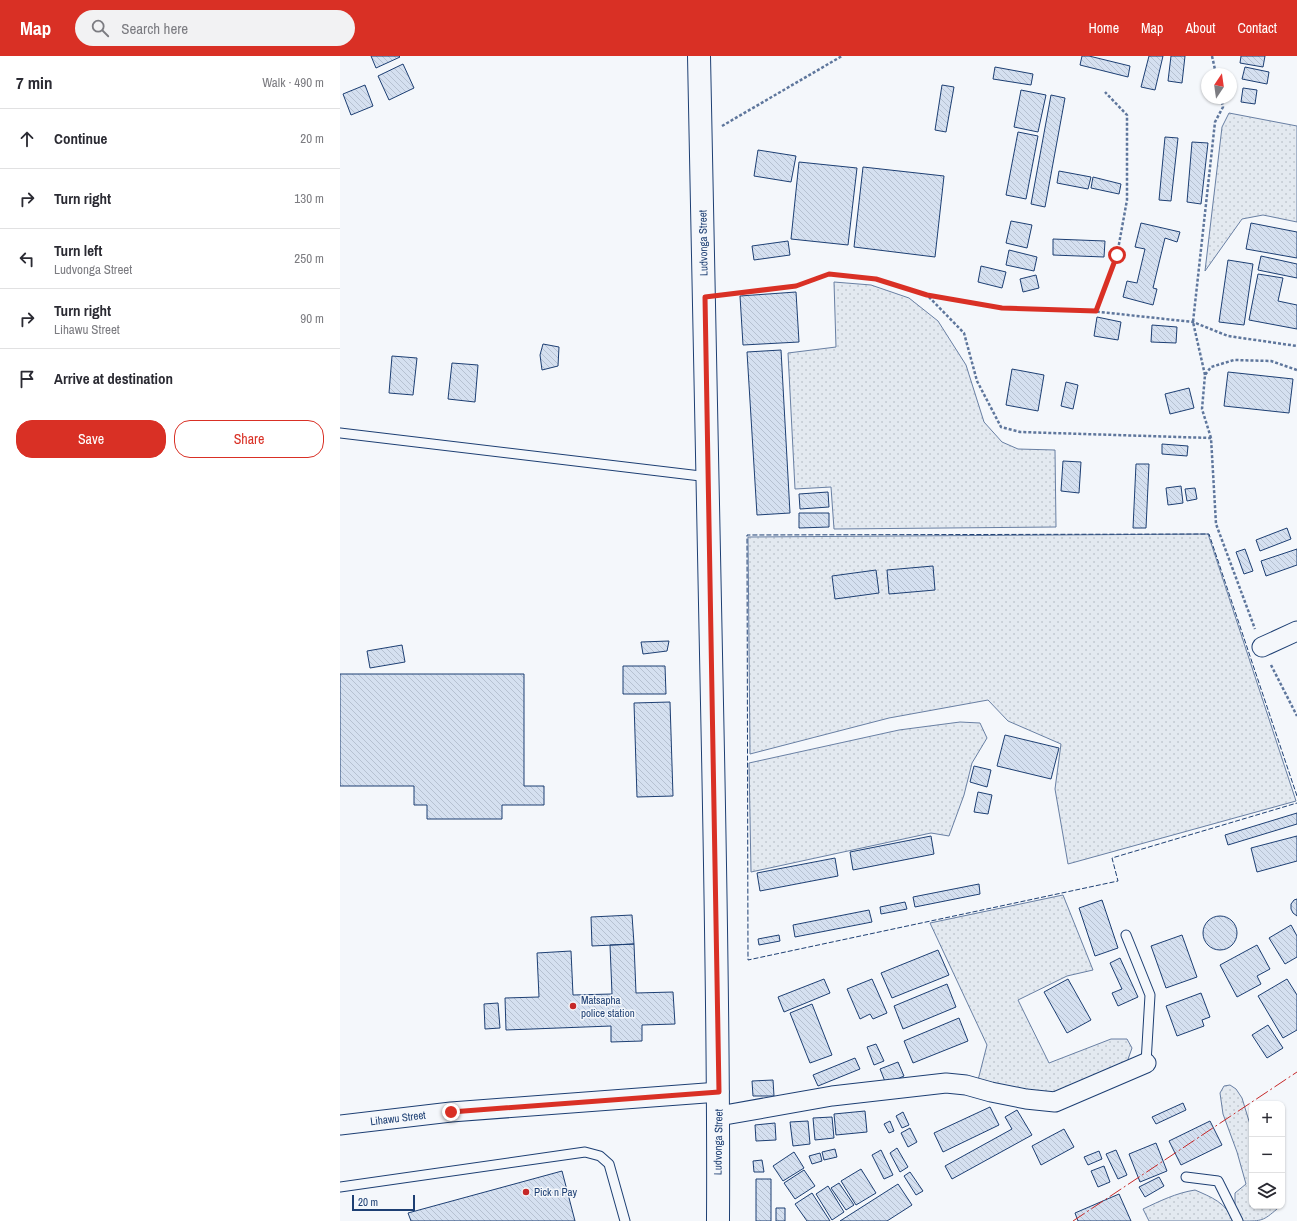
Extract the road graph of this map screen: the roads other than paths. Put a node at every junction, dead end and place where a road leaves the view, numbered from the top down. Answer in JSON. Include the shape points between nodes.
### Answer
{"nodes":[{"id":1,"x":699,"y":56,"type":"edge"},
{"id":2,"x":340,"y":434,"type":"edge"},
{"id":3,"x":709,"y":477,"type":"junction"},
{"id":4,"x":1297,"y":631,"type":"edge"},
{"id":5,"x":1262,"y":647,"type":"road end"},
{"id":6,"x":1126,"y":935,"type":"dead end"},
{"id":7,"x":1146,"y":1063,"type":"joint"},
{"id":8,"x":719,"y":1092,"type":"junction"},
{"id":9,"x":719,"y":1116,"type":"junction"},
{"id":10,"x":340,"y":1124,"type":"edge"},
{"id":11,"x":1186,"y":1177,"type":"dead end"},
{"id":12,"x":340,"y":1187,"type":"edge"},
{"id":13,"x":625,"y":1221,"type":"edge"},
{"id":14,"x":718,"y":1221,"type":"edge"},
{"id":15,"x":1238,"y":1221,"type":"edge"}],
"edges":[{"from":1,"to":3,"type":"street","name":"Ludvonga Street"},
{"from":2,"to":3,"type":"lane"},
{"from":3,"to":8,"type":"street","name":"Ludvonga Street"},
{"from":4,"to":5,"type":"street"},
{"from":6,"to":7,"type":"lane","via":[[1150,995]]},
{"from":7,"to":9,"type":"street","via":[[1055,1102],[1026,1099],[946,1083],[832,1096]]},
{"from":8,"to":9,"type":"street","name":"Ludvonga Street"},
{"from":8,"to":10,"type":"street","name":"Lihawu Street","via":[[451,1112]]},
{"from":9,"to":14,"type":"street","name":"Ludvonga Street"},
{"from":11,"to":15,"type":"lane","via":[[1218,1181]]},
{"from":12,"to":13,"type":"lane","via":[[585,1152],[600,1156],[608,1164]]}]}
